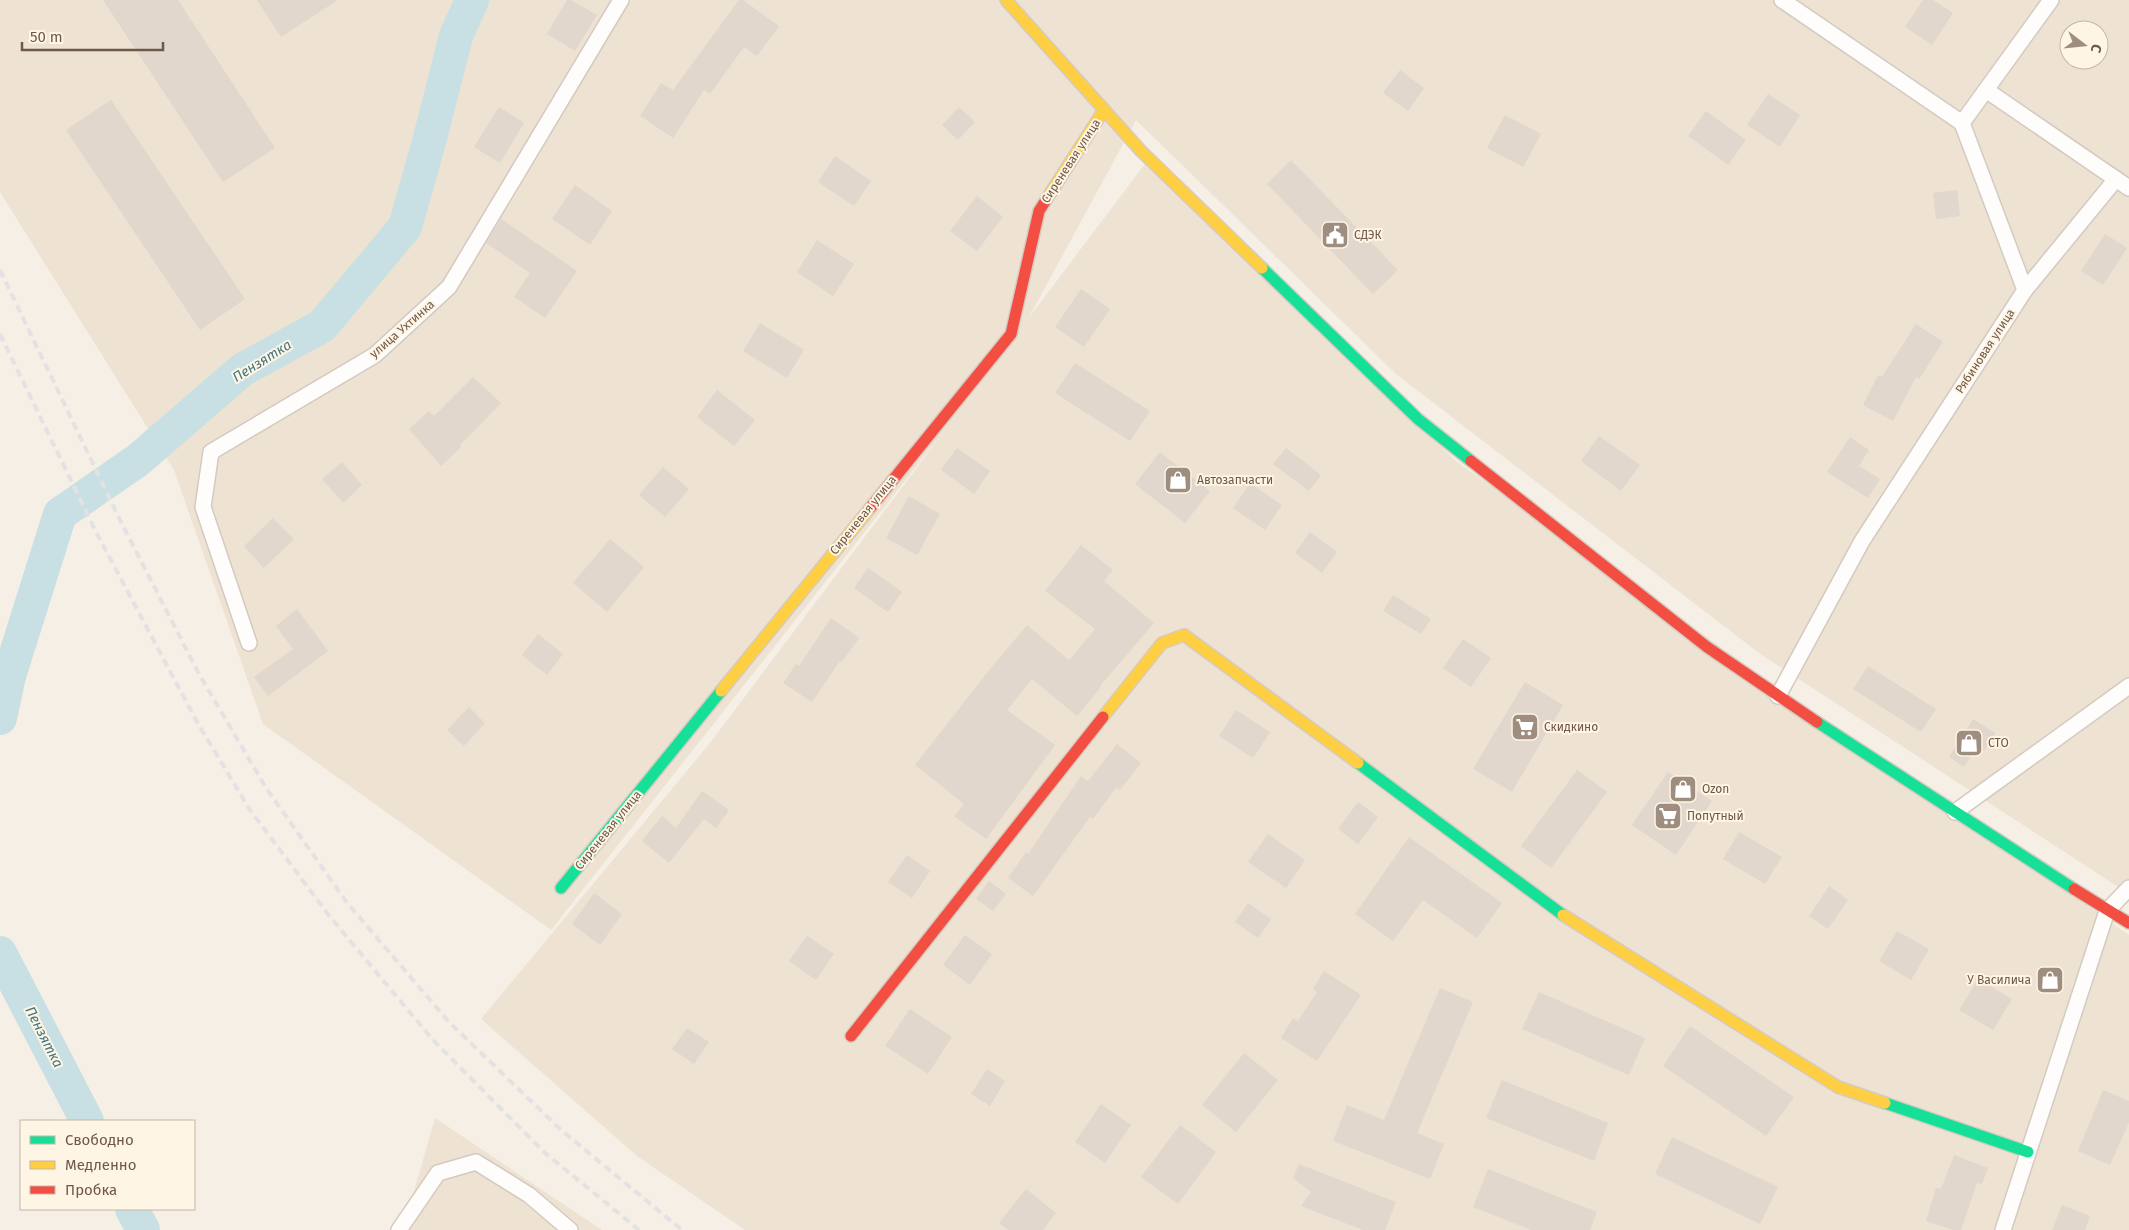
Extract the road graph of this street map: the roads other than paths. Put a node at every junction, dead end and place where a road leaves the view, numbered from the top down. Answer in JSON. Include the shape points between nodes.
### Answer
{"nodes":[{"id":1,"x":621,"y":0,"type":"edge"},
{"id":2,"x":1006,"y":0,"type":"edge"},
{"id":3,"x":1782,"y":0,"type":"edge"},
{"id":4,"x":2051,"y":0,"type":"edge"},
{"id":5,"x":1986,"y":90,"type":"junction"},
{"id":6,"x":1104,"y":110,"type":"junction"},
{"id":7,"x":1962,"y":123,"type":"junction"},
{"id":8,"x":2116,"y":179,"type":"junction"},
{"id":9,"x":2129,"y":188,"type":"edge"},
{"id":10,"x":2025,"y":290,"type":"junction"},
{"id":11,"x":249,"y":643,"type":"dead end"},
{"id":12,"x":2129,"y":686,"type":"edge"},
{"id":13,"x":1778,"y":696,"type":"junction"},
{"id":14,"x":1955,"y":812,"type":"junction"},
{"id":15,"x":561,"y":888,"type":"dead end"},
{"id":16,"x":2129,"y":888,"type":"edge"},
{"id":17,"x":2107,"y":911,"type":"junction"},
{"id":18,"x":2129,"y":923,"type":"edge"},
{"id":19,"x":851,"y":1036,"type":"dead end"},
{"id":20,"x":2028,"y":1152,"type":"junction"},
{"id":21,"x":399,"y":1230,"type":"edge"},
{"id":22,"x":570,"y":1230,"type":"edge"},
{"id":23,"x":2003,"y":1230,"type":"edge"}],
"edges":[{"from":1,"to":11,"type":"street","name":"улица Ухтинка","via":[[449,287],[375,355],[211,452],[203,507]]},
{"from":2,"to":6,"type":"street"},
{"from":3,"to":7,"type":"street"},
{"from":4,"to":5,"type":"street"},
{"from":5,"to":7,"type":"street"},
{"from":5,"to":8,"type":"street"},
{"from":6,"to":13,"type":"street","via":[[1141,151],[1418,419],[1707,647]]},
{"from":6,"to":15,"type":"street","name":"Сиреневая улица","via":[[1039,211],[1011,334]]},
{"from":7,"to":10,"type":"street"},
{"from":8,"to":9,"type":"street"},
{"from":8,"to":10,"type":"street","name":"Рябиновая улица"},
{"from":10,"to":13,"type":"street","name":"Рябиновая улица","via":[[1862,541]]},
{"from":12,"to":14,"type":"street"},
{"from":13,"to":14,"type":"street"},
{"from":14,"to":17,"type":"street"},
{"from":16,"to":17,"type":"street"},
{"from":17,"to":18,"type":"street"},
{"from":17,"to":20,"type":"street"},
{"from":19,"to":20,"type":"street","via":[[1162,643],[1184,635],[1578,926],[1838,1087]]},
{"from":20,"to":23,"type":"street"},
{"from":21,"to":22,"type":"street","via":[[438,1173],[476,1162],[529,1195]]}]}
